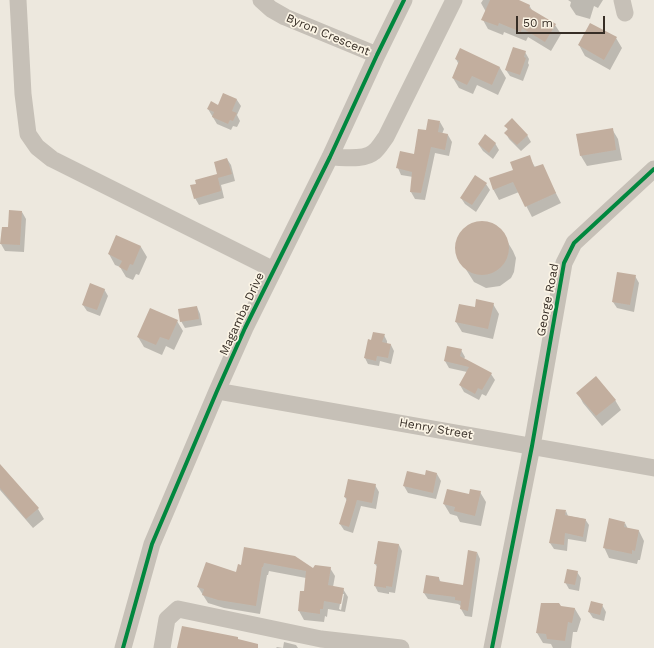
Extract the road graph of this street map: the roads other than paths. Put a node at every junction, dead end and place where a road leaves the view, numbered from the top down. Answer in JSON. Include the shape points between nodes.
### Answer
{"nodes":[{"id":1,"x":18,"y":0,"type":"edge"},
{"id":2,"x":261,"y":0,"type":"edge"},
{"id":3,"x":404,"y":0,"type":"edge"},
{"id":4,"x":454,"y":0,"type":"edge"},
{"id":5,"x":377,"y":55,"type":"junction"},
{"id":6,"x":330,"y":157,"type":"junction"},
{"id":7,"x":654,"y":169,"type":"edge"},
{"id":8,"x":274,"y":270,"type":"junction"},
{"id":9,"x":217,"y":391,"type":"junction"},
{"id":10,"x":532,"y":446,"type":"junction"},
{"id":11,"x":654,"y":468,"type":"edge"},
{"id":12,"x":320,"y":644,"type":"edge"},
{"id":13,"x":123,"y":648,"type":"edge"},
{"id":14,"x":162,"y":648,"type":"edge"},
{"id":15,"x":400,"y":648,"type":"edge"},
{"id":16,"x":492,"y":648,"type":"edge"}],
"edges":[{"from":1,"to":8,"type":"street","via":[[23,94],[28,134],[37,147],[52,159]]},
{"from":2,"to":5,"type":"street","name":"Byron Crescent","via":[[285,17]]},
{"from":3,"to":5,"type":"street","name":"Magamba Drive"},
{"from":4,"to":6,"type":"street","via":[[386,137],[376,151],[364,157]]},
{"from":5,"to":6,"type":"street","name":"Magamba Drive"},
{"from":6,"to":8,"type":"street","name":"Magamba Drive"},
{"from":7,"to":10,"type":"street","name":"George Road","via":[[574,243],[564,263]]},
{"from":8,"to":9,"type":"street","name":"Magamba Drive"},
{"from":9,"to":10,"type":"street","name":"Henry Street"},
{"from":9,"to":13,"type":"street","name":"Magamba Drive","via":[[152,544]]},
{"from":10,"to":11,"type":"street","name":"Henry Street"},
{"from":10,"to":16,"type":"street","name":"George Road"},
{"from":12,"to":14,"type":"street","via":[[178,610],[166,619]]},
{"from":12,"to":15,"type":"street"}]}
